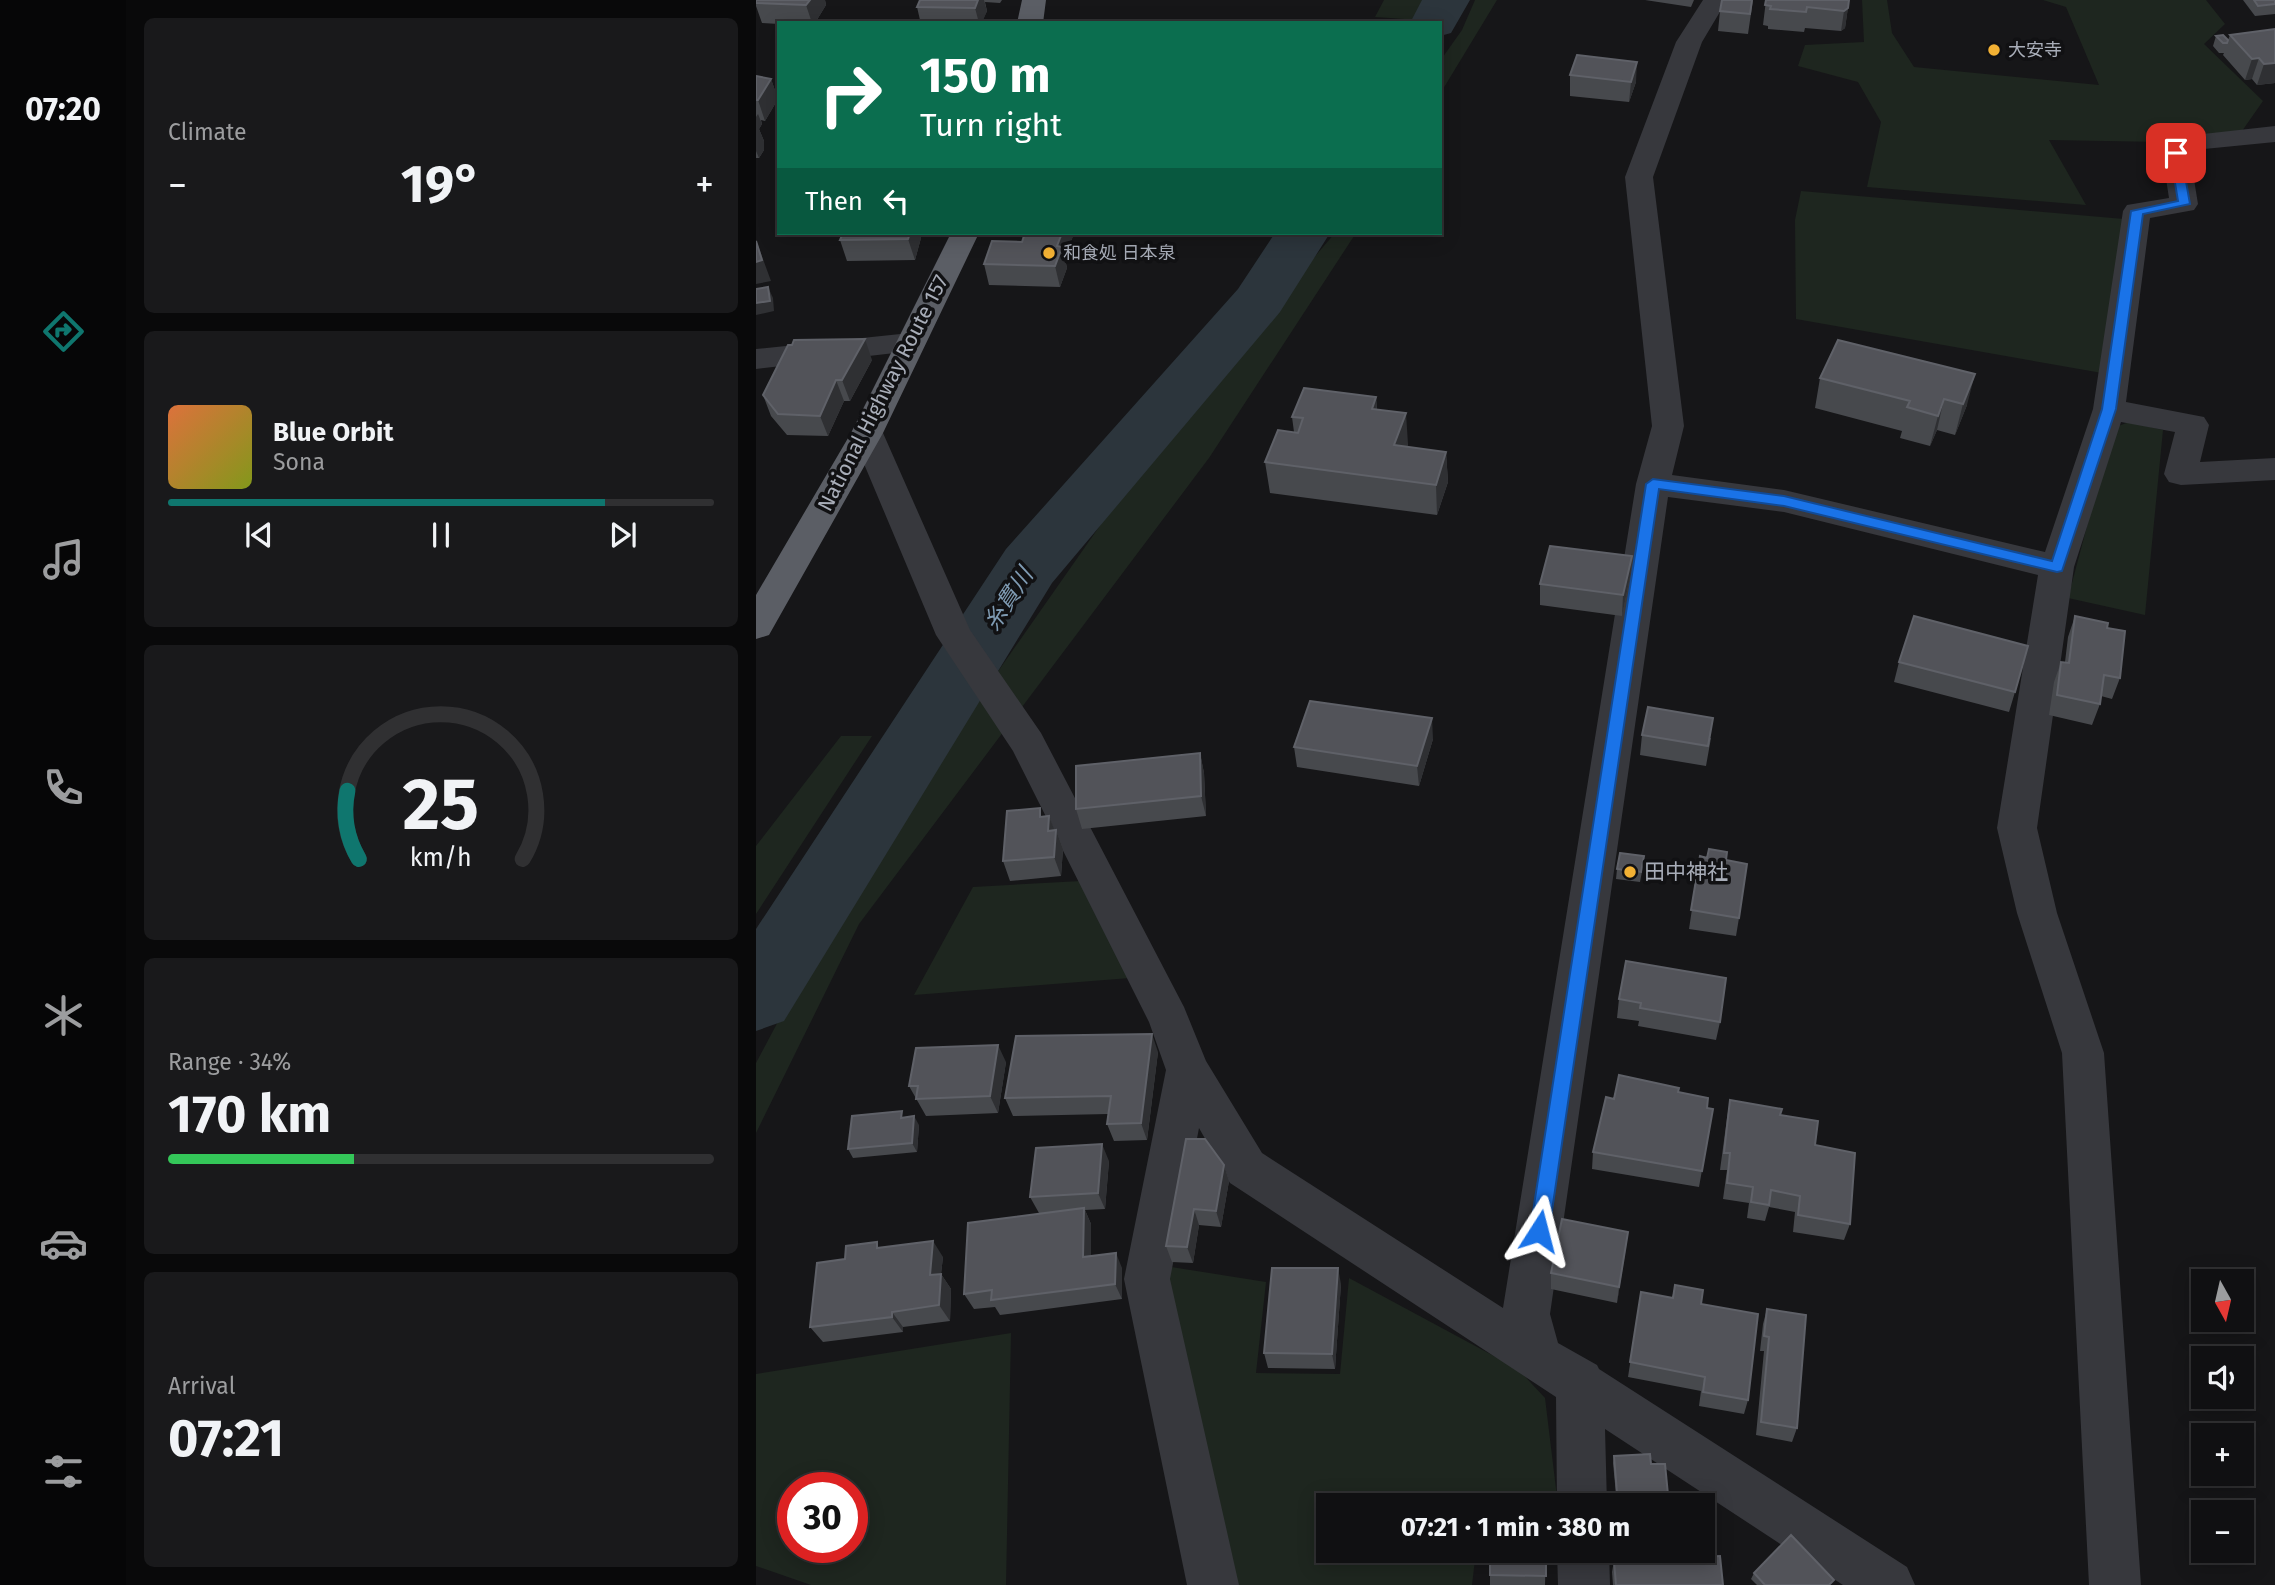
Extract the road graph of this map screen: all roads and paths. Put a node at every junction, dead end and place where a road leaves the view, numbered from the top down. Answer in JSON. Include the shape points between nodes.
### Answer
{"nodes":[{"id":1,"x":1034,"y":0,"type":"edge"},
{"id":2,"x":1715,"y":0,"type":"edge"},
{"id":3,"x":1030,"y":21,"type":"edge"},
{"id":4,"x":2275,"y":134,"type":"edge"},
{"id":5,"x":964,"y":235,"type":"edge"},
{"id":6,"x":910,"y":343,"type":"junction"},
{"id":7,"x":756,"y":359,"type":"edge"},
{"id":8,"x":2109,"y":409,"type":"junction"},
{"id":9,"x":867,"y":433,"type":"junction"},
{"id":10,"x":2275,"y":469,"type":"edge"},
{"id":11,"x":1653,"y":484,"type":"junction"},
{"id":12,"x":2057,"y":567,"type":"junction"},
{"id":13,"x":756,"y":626,"type":"edge"},
{"id":14,"x":1188,"y":1070,"type":"junction"},
{"id":15,"x":1537,"y":1355,"type":"junction"},
{"id":16,"x":1580,"y":1382,"type":"junction"},
{"id":17,"x":1582,"y":1493,"type":"edge"},
{"id":18,"x":1583,"y":1563,"type":"edge"},
{"id":19,"x":1213,"y":1585,"type":"edge"},
{"id":20,"x":1584,"y":1585,"type":"edge"},
{"id":21,"x":1889,"y":1585,"type":"edge"},
{"id":22,"x":2115,"y":1585,"type":"edge"}],
"edges":[{"from":1,"to":3,"type":"highway"},
{"from":2,"to":11,"type":"street","via":[[1689,42],[1639,177],[1668,426]]},
{"from":4,"to":8,"type":"street","via":[[2186,143],[2176,153],[2184,204],[2137,211]]},
{"from":5,"to":6,"type":"highway","name":"National Highway Route 157"},
{"from":6,"to":7,"type":"street"},
{"from":6,"to":9,"type":"highway","name":"National Highway Route 157"},
{"from":8,"to":10,"type":"street","via":[[2193,425],[2181,474]]},
{"from":8,"to":12,"type":"street"},
{"from":9,"to":13,"type":"highway","name":"National Highway Route 157"},
{"from":9,"to":14,"type":"street","via":[[954,635],[1028,743],[1153,986]]},
{"from":11,"to":12,"type":"street","via":[[1784,501]]},
{"from":11,"to":15,"type":"street","via":[[1527,1314]]},
{"from":12,"to":22,"type":"street","via":[[2017,828],[2037,914],[2083,1053]]},
{"from":14,"to":15,"type":"street","via":[[1246,1168]]},
{"from":14,"to":19,"type":"street","via":[[1147,1279]]},
{"from":15,"to":16,"type":"street"},
{"from":16,"to":17,"type":"street"},
{"from":16,"to":21,"type":"street"},
{"from":18,"to":20,"type":"street"}]}
